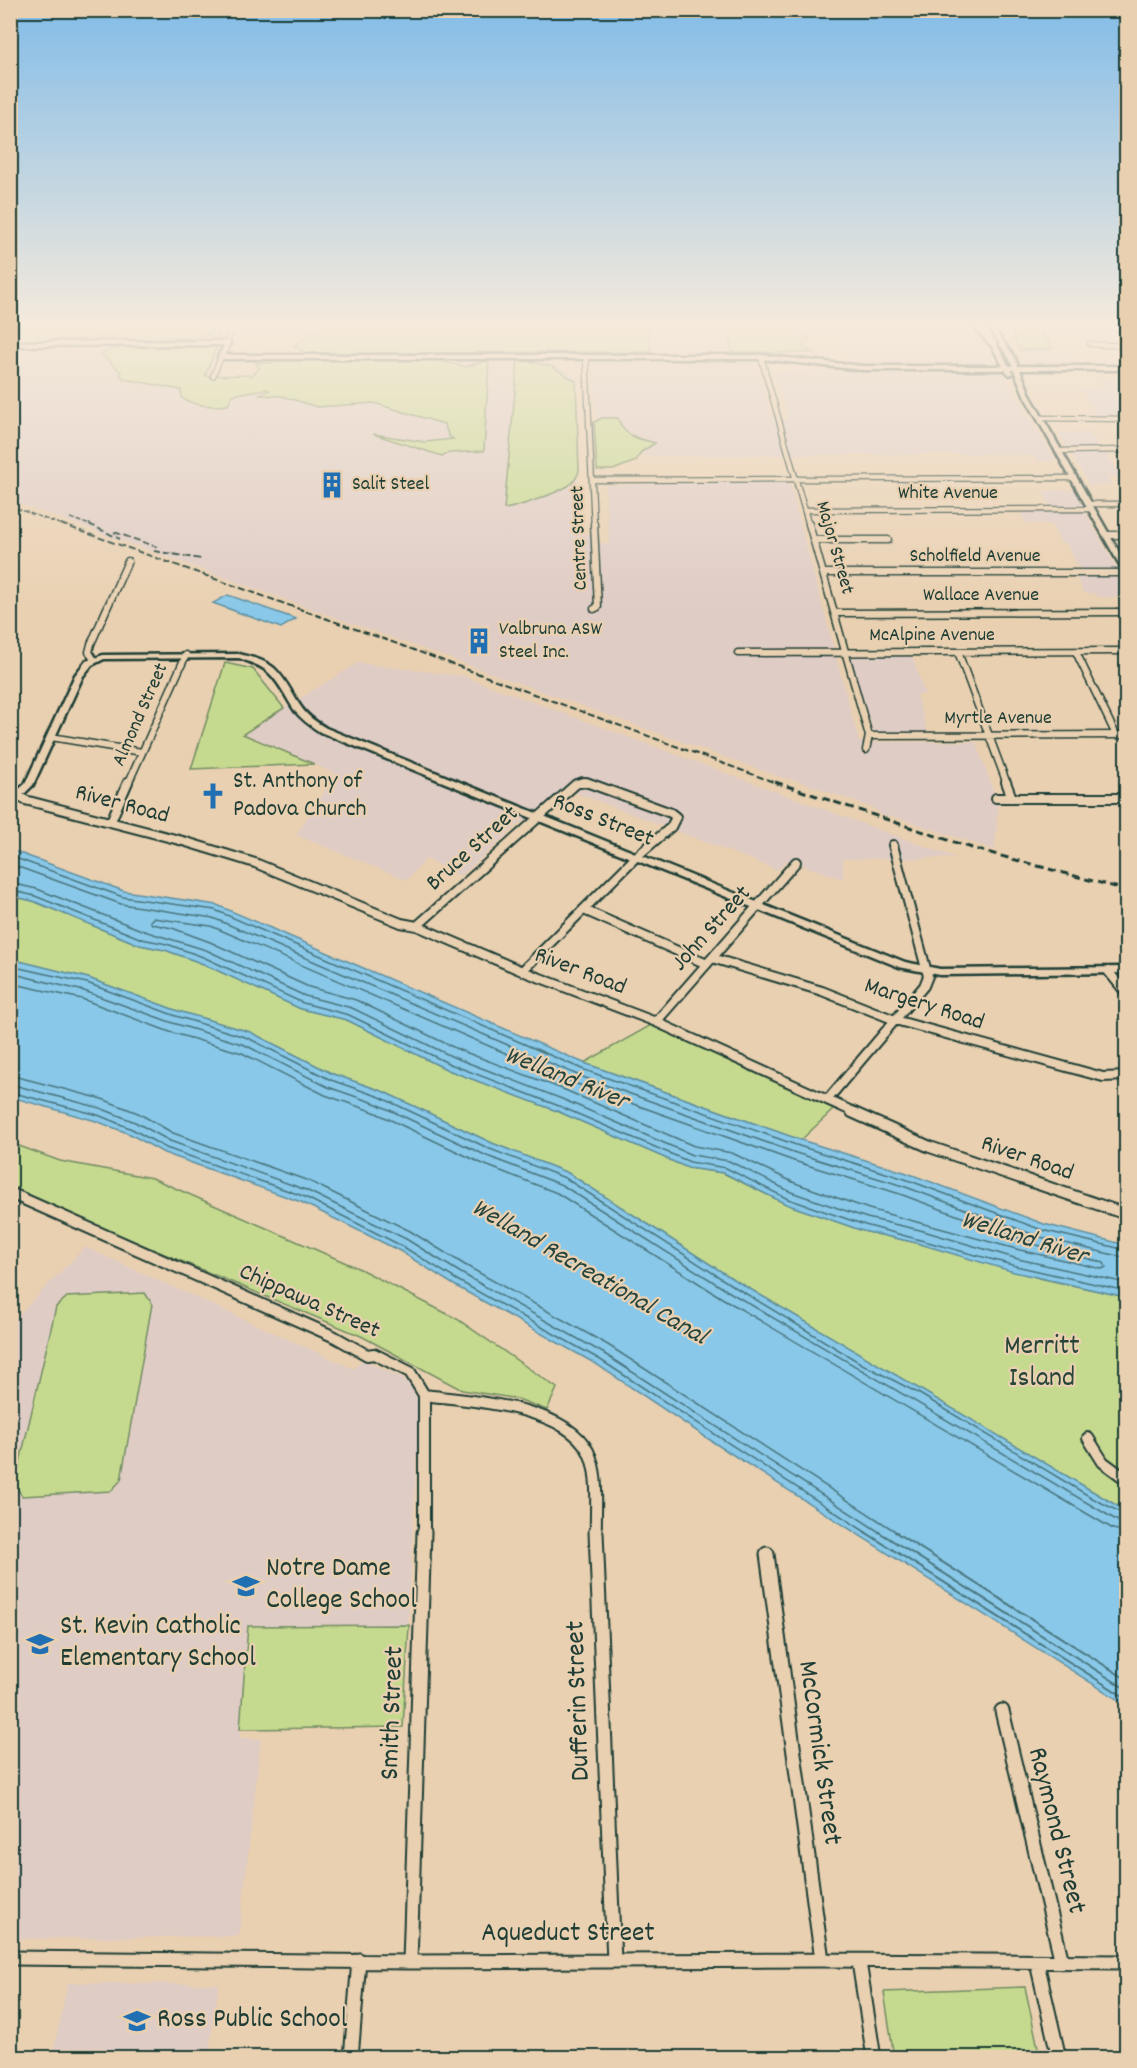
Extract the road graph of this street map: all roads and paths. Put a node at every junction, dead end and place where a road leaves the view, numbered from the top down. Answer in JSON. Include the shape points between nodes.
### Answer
{"nodes":[{"id":1,"x":589,"y":420,"type":"edge"},
{"id":2,"x":779,"y":420,"type":"edge"},
{"id":3,"x":1042,"y":420,"type":"edge"},
{"id":4,"x":1126,"y":450,"type":"edge"},
{"id":5,"x":1058,"y":451,"type":"junction"},
{"id":6,"x":1074,"y":478,"type":"junction"},
{"id":7,"x":797,"y":479,"type":"junction"},
{"id":8,"x":592,"y":480,"type":"junction"},
{"id":9,"x":1126,"y":504,"type":"edge"},
{"id":10,"x":1090,"y":506,"type":"junction"},
{"id":11,"x":806,"y":510,"type":"junction"},
{"id":12,"x":1107,"y":535,"type":"junction"},
{"id":13,"x":1126,"y":535,"type":"edge"},
{"id":14,"x":814,"y":540,"type":"junction"},
{"id":15,"x":888,"y":540,"type":"dead end"},
{"id":16,"x":128,"y":561,"type":"dead end"},
{"id":17,"x":1126,"y":570,"type":"edge"},
{"id":18,"x":824,"y":573,"type":"junction"},
{"id":19,"x":594,"y":609,"type":"dead end"},
{"id":20,"x":1126,"y":612,"type":"edge"},
{"id":21,"x":835,"y":613,"type":"junction"},
{"id":22,"x":1126,"y":651,"type":"edge"},
{"id":23,"x":957,"y":652,"type":"junction"},
{"id":24,"x":1076,"y":652,"type":"junction"},
{"id":25,"x":738,"y":653,"type":"dead end"},
{"id":26,"x":846,"y":653,"type":"junction"},
{"id":27,"x":186,"y":655,"type":"junction"},
{"id":28,"x":94,"y":660,"type":"junction"},
{"id":29,"x":989,"y":735,"type":"junction"},
{"id":30,"x":1116,"y":735,"type":"junction"},
{"id":31,"x":1126,"y":735,"type":"edge"},
{"id":32,"x":869,"y":736,"type":"junction"},
{"id":33,"x":51,"y":737,"type":"junction"},
{"id":34,"x":866,"y":750,"type":"dead end"},
{"id":35,"x":142,"y":752,"type":"junction"},
{"id":36,"x":13,"y":794,"type":"edge"},
{"id":37,"x":996,"y":798,"type":"dead end"},
{"id":38,"x":1012,"y":798,"type":"junction"},
{"id":39,"x":1126,"y":798,"type":"edge"},
{"id":40,"x":538,"y":817,"type":"junction"},
{"id":41,"x":111,"y":821,"type":"junction"},
{"id":42,"x":893,"y":845,"type":"dead end"},
{"id":43,"x":636,"y":857,"type":"junction"},
{"id":44,"x":796,"y":862,"type":"dead end"},
{"id":45,"x":759,"y":907,"type":"junction"},
{"id":46,"x":584,"y":910,"type":"junction"},
{"id":47,"x":417,"y":926,"type":"junction"},
{"id":48,"x":710,"y":961,"type":"junction"},
{"id":49,"x":522,"y":970,"type":"junction"},
{"id":50,"x":1108,"y":970,"type":"junction"},
{"id":51,"x":1126,"y":970,"type":"edge"},
{"id":52,"x":927,"y":971,"type":"junction"},
{"id":53,"x":1126,"y":993,"type":"edge"},
{"id":54,"x":895,"y":1020,"type":"junction"},
{"id":55,"x":656,"y":1022,"type":"junction"},
{"id":56,"x":1126,"y":1076,"type":"edge"},
{"id":57,"x":828,"y":1099,"type":"junction"},
{"id":58,"x":10,"y":1193,"type":"edge"},
{"id":59,"x":1126,"y":1214,"type":"edge"},
{"id":60,"x":423,"y":1395,"type":"junction"},
{"id":61,"x":1088,"y":1438,"type":"dead end"},
{"id":62,"x":583,"y":1442,"type":"joint"},
{"id":63,"x":1126,"y":1479,"type":"edge"},
{"id":64,"x":767,"y":1554,"type":"dead end"},
{"id":65,"x":1002,"y":1711,"type":"dead end"},
{"id":66,"x":10,"y":1958,"type":"edge"},
{"id":67,"x":822,"y":1959,"type":"junction"},
{"id":68,"x":359,"y":1960,"type":"junction"},
{"id":69,"x":614,"y":1960,"type":"junction"},
{"id":70,"x":410,"y":1962,"type":"junction"},
{"id":71,"x":860,"y":1962,"type":"junction"},
{"id":72,"x":1062,"y":1962,"type":"junction"},
{"id":73,"x":1126,"y":1962,"type":"edge"},
{"id":74,"x":1037,"y":1963,"type":"junction"},
{"id":75,"x":351,"y":2058,"type":"edge"},
{"id":76,"x":874,"y":2058,"type":"edge"},
{"id":77,"x":1059,"y":2058,"type":"edge"}],
"edges":[{"from":1,"to":8,"type":"street","name":"Centre Street"},
{"from":2,"to":7,"type":"street","name":"Major Street"},
{"from":3,"to":5,"type":"street"},
{"from":4,"to":5,"type":"street"},
{"from":5,"to":6,"type":"street"},
{"from":6,"to":7,"type":"street"},
{"from":6,"to":10,"type":"street"},
{"from":7,"to":8,"type":"street"},
{"from":7,"to":11,"type":"street","name":"Major Street"},
{"from":8,"to":19,"type":"street","name":"Centre Street","via":[[598,607]]},
{"from":9,"to":10,"type":"street","name":"White Avenue"},
{"from":10,"to":11,"type":"street","name":"White Avenue"},
{"from":10,"to":12,"type":"street"},
{"from":11,"to":14,"type":"street","name":"Major Street"},
{"from":12,"to":13,"type":"street"},
{"from":12,"to":17,"type":"street"},
{"from":14,"to":15,"type":"street"},
{"from":14,"to":18,"type":"street","name":"Major Street"},
{"from":16,"to":28,"type":"street","via":[[91,644],[89,652]]},
{"from":17,"to":18,"type":"street","name":"Scholfield Avenue"},
{"from":18,"to":21,"type":"street","name":"Major Street"},
{"from":20,"to":21,"type":"street","name":"Wallace Avenue"},
{"from":21,"to":26,"type":"street","name":"Major Street"},
{"from":22,"to":24,"type":"street","name":"McAlpine Avenue"},
{"from":23,"to":24,"type":"street","name":"McAlpine Avenue"},
{"from":23,"to":26,"type":"street","name":"McAlpine Avenue"},
{"from":23,"to":29,"type":"street"},
{"from":24,"to":30,"type":"street"},
{"from":25,"to":26,"type":"street","name":"McAlpine Avenue"},
{"from":26,"to":32,"type":"street","name":"Major Street"},
{"from":27,"to":28,"type":"street","name":"Ross Street"},
{"from":27,"to":35,"type":"street","name":"Almond Street"},
{"from":27,"to":40,"type":"street","name":"Ross Street","via":[[231,655],[261,663],[280,678],[309,723]]},
{"from":28,"to":33,"type":"street","via":[[81,672]]},
{"from":29,"to":30,"type":"street","name":"Myrtle Avenue"},
{"from":29,"to":32,"type":"street","name":"Myrtle Avenue"},
{"from":29,"to":38,"type":"street"},
{"from":30,"to":31,"type":"street","name":"Myrtle Avenue"},
{"from":32,"to":34,"type":"street","name":"Major Street"},
{"from":33,"to":35,"type":"street"},
{"from":33,"to":36,"type":"street","via":[[29,785]]},
{"from":35,"to":41,"type":"street","name":"Almond Street"},
{"from":36,"to":41,"type":"street","name":"River Road"},
{"from":37,"to":38,"type":"street"},
{"from":38,"to":39,"type":"street"},
{"from":40,"to":43,"type":"street","name":"Ross Street"},
{"from":40,"to":43,"type":"street","name":"Bruce Street","via":[[576,784],[585,782],[676,817],[671,827]]},
{"from":40,"to":47,"type":"street","name":"Bruce Street"},
{"from":41,"to":47,"type":"street","name":"River Road","via":[[255,863],[401,924]]},
{"from":42,"to":52,"type":"street"},
{"from":43,"to":45,"type":"street","name":"Ross Street"},
{"from":43,"to":46,"type":"street"},
{"from":44,"to":45,"type":"street","name":"John Street"},
{"from":45,"to":48,"type":"street","name":"John Street"},
{"from":45,"to":52,"type":"street","name":"Ross Street"},
{"from":46,"to":48,"type":"street","name":"Margery Road"},
{"from":46,"to":49,"type":"street"},
{"from":47,"to":49,"type":"street","name":"River Road"},
{"from":48,"to":54,"type":"street","name":"Margery Road","via":[[822,991]]},
{"from":48,"to":55,"type":"street","name":"John Street"},
{"from":49,"to":55,"type":"street","name":"River Road"},
{"from":50,"to":51,"type":"street","name":"Ross Street"},
{"from":50,"to":52,"type":"street","name":"Ross Street"},
{"from":50,"to":53,"type":"street"},
{"from":52,"to":54,"type":"street","via":[[924,987]]},
{"from":54,"to":56,"type":"street","name":"Margery Road","via":[[1103,1077]]},
{"from":54,"to":57,"type":"street"},
{"from":55,"to":57,"type":"street","name":"River Road"},
{"from":57,"to":59,"type":"street","name":"River Road","via":[[939,1150]]},
{"from":58,"to":60,"type":"street","name":"Chippawa Street","via":[[335,1337],[367,1355],[385,1359],[410,1372]]},
{"from":60,"to":62,"type":"street","via":[[512,1407],[571,1432]]},
{"from":60,"to":70,"type":"street","name":"Smith Street","via":[[426,1485]]},
{"from":61,"to":63,"type":"street","via":[[1102,1463]]},
{"from":62,"to":69,"type":"street","name":"Dufferin Street","via":[[592,1461],[596,1525]]},
{"from":64,"to":67,"type":"street","name":"McCormick Street"},
{"from":65,"to":72,"type":"street","name":"Raymond Street"},
{"from":66,"to":68,"type":"street","name":"Aqueduct Street"},
{"from":67,"to":69,"type":"street","name":"Aqueduct Street"},
{"from":67,"to":71,"type":"street","name":"Aqueduct Street"},
{"from":68,"to":70,"type":"street","name":"Aqueduct Street"},
{"from":68,"to":75,"type":"street"},
{"from":69,"to":70,"type":"street","name":"Aqueduct Street"},
{"from":71,"to":74,"type":"street","name":"Aqueduct Street"},
{"from":71,"to":76,"type":"street"},
{"from":72,"to":73,"type":"street","name":"Aqueduct Street"},
{"from":72,"to":74,"type":"street","name":"Aqueduct Street"},
{"from":74,"to":77,"type":"street"}]}
